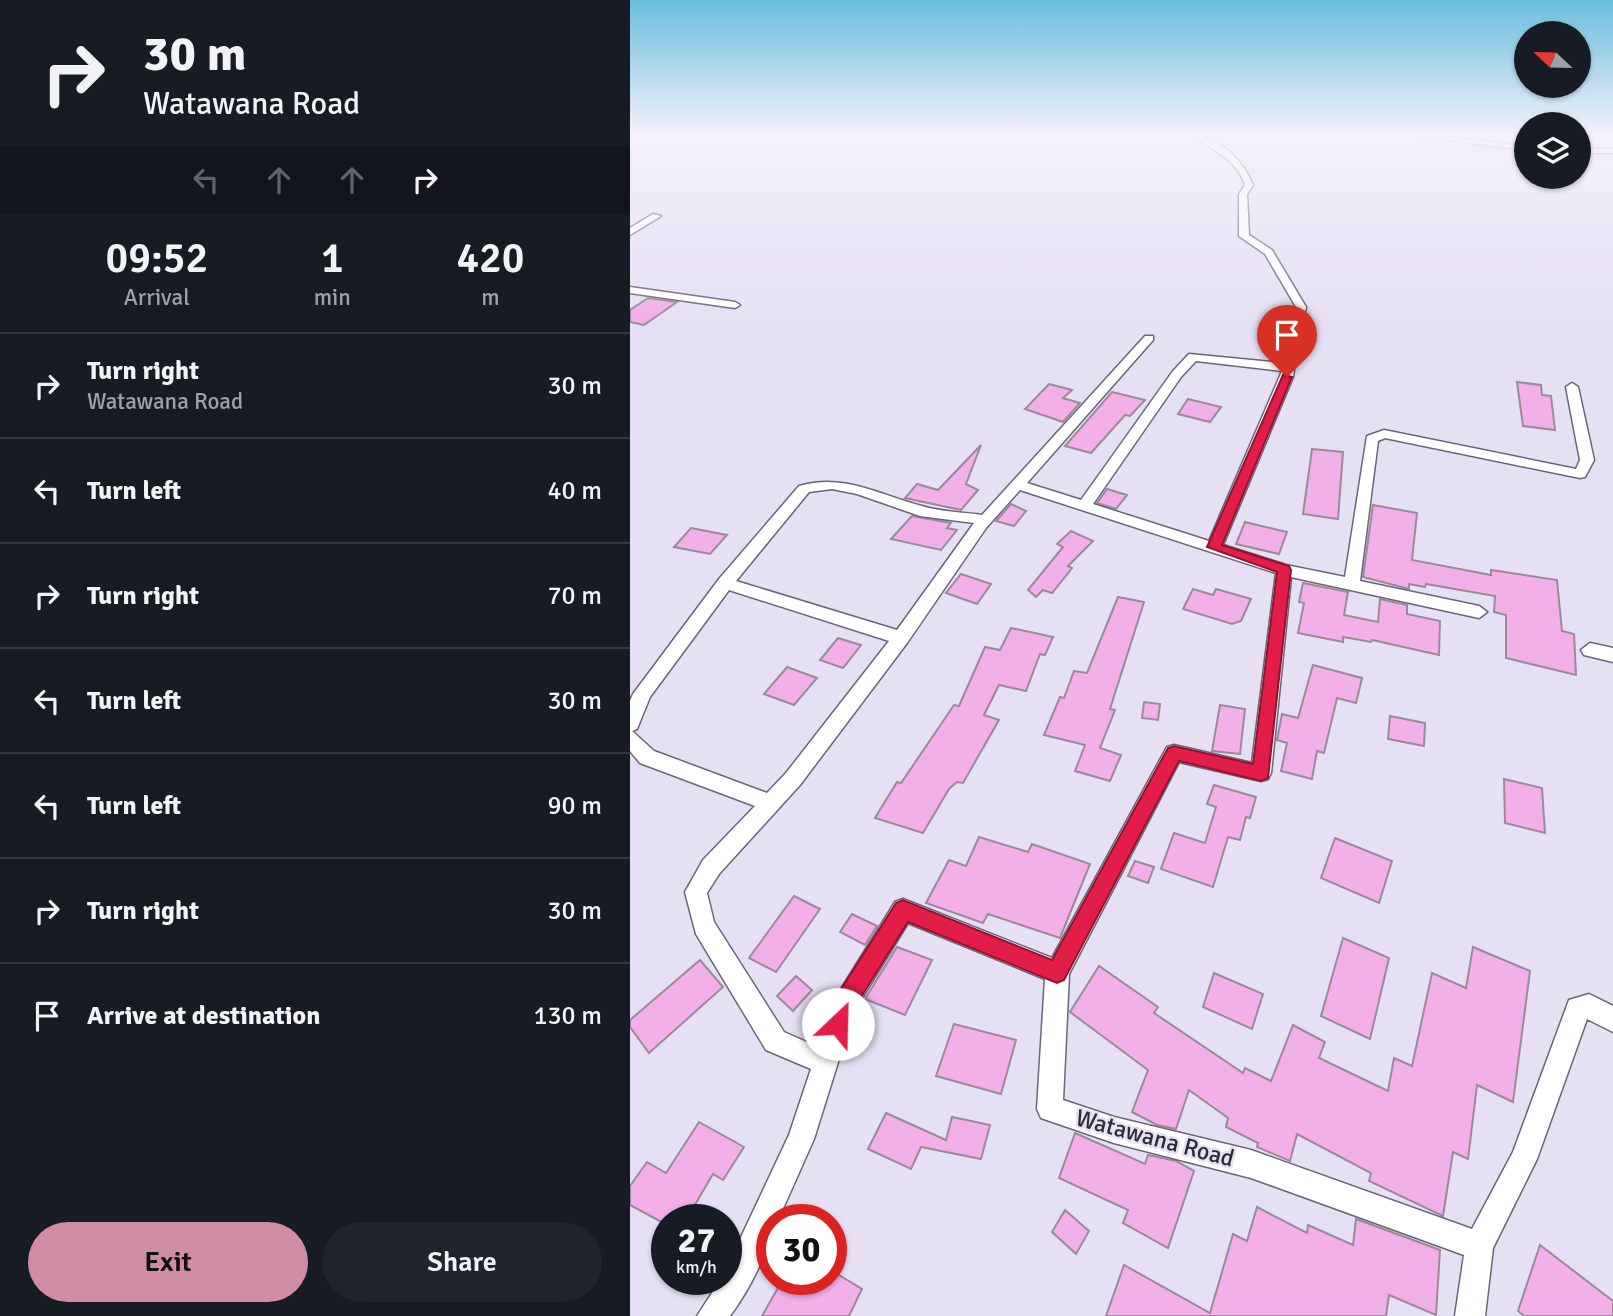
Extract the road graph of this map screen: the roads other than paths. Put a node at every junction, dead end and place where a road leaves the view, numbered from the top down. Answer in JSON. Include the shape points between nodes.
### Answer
{"nodes":[{"id":1,"x":1243,"y":197,"type":"edge"},
{"id":2,"x":656,"y":216,"type":"dead end"},
{"id":3,"x":630,"y":232,"type":"edge"},
{"id":4,"x":630,"y":290,"type":"edge"},
{"id":5,"x":735,"y":305,"type":"dead end"},
{"id":6,"x":1149,"y":338,"type":"dead end"},
{"id":7,"x":1284,"y":367,"type":"junction"},
{"id":8,"x":1572,"y":387,"type":"dead end"},
{"id":9,"x":1019,"y":485,"type":"junction"},
{"id":10,"x":1085,"y":505,"type":"junction"},
{"id":11,"x":986,"y":520,"type":"junction"},
{"id":12,"x":1214,"y":547,"type":"junction"},
{"id":13,"x":1284,"y":570,"type":"junction"},
{"id":14,"x":725,"y":583,"type":"junction"},
{"id":15,"x":1352,"y":584,"type":"junction"},
{"id":16,"x":1479,"y":612,"type":"dead end"},
{"id":17,"x":901,"y":638,"type":"junction"},
{"id":18,"x":1590,"y":650,"type":"dead end"},
{"id":19,"x":1613,"y":655,"type":"edge"},
{"id":20,"x":630,"y":724,"type":"edge"},
{"id":21,"x":630,"y":738,"type":"edge"},
{"id":22,"x":771,"y":803,"type":"junction"},
{"id":23,"x":1057,"y":972,"type":"junction"},
{"id":24,"x":1613,"y":1020,"type":"edge"},
{"id":25,"x":825,"y":1063,"type":"junction"},
{"id":26,"x":1479,"y":1246,"type":"junction"},
{"id":27,"x":712,"y":1316,"type":"edge"},
{"id":28,"x":1470,"y":1316,"type":"edge"}],
"edges":[{"from":1,"to":7,"type":"street","via":[[1244,236],[1269,252],[1301,307],[1291,357]]},
{"from":2,"to":3,"type":"street"},
{"from":4,"to":5,"type":"street"},
{"from":6,"to":9,"type":"street"},
{"from":7,"to":10,"type":"street","via":[[1194,357],[1177,374]]},
{"from":7,"to":12,"type":"street","via":[[1287,377]]},
{"from":8,"to":15,"type":"street","via":[[1587,460],[1580,474],[1384,434],[1372,439]]},
{"from":9,"to":10,"type":"street"},
{"from":9,"to":11,"type":"street"},
{"from":10,"to":12,"type":"street"},
{"from":11,"to":14,"type":"street","via":[[923,512],[818,483],[804,489]]},
{"from":11,"to":17,"type":"street"},
{"from":12,"to":13,"type":"street"},
{"from":13,"to":15,"type":"street"},
{"from":13,"to":23,"type":"street","via":[[1261,773],[1174,753]]},
{"from":14,"to":17,"type":"street"},
{"from":14,"to":20,"type":"street","via":[[642,694]]},
{"from":15,"to":16,"type":"street"},
{"from":17,"to":22,"type":"street"},
{"from":18,"to":19,"type":"street"},
{"from":21,"to":22,"type":"street","via":[[647,757]]},
{"from":22,"to":25,"type":"street","via":[[710,867],[696,892],[704,926],[775,1041]]},
{"from":23,"to":25,"type":"street","via":[[903,910],[844,1005]]},
{"from":23,"to":26,"type":"street","name":"Watawana Road","via":[[1051,1109],[1114,1130],[1251,1164]]},
{"from":24,"to":26,"type":"street","via":[[1589,1006],[1578,1009],[1524,1159]]},
{"from":25,"to":27,"type":"street","via":[[801,1139],[732,1289]]},
{"from":26,"to":28,"type":"street"}]}
